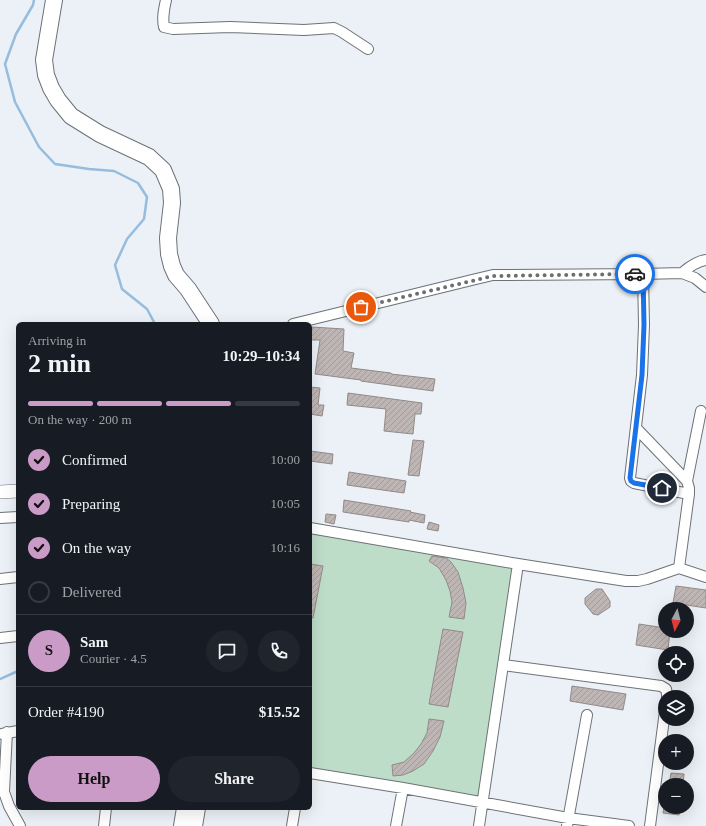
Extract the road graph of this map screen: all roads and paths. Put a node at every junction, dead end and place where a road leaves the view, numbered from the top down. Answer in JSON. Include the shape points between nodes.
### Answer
{"nodes":[{"id":1,"x":54,"y":0,"type":"edge"},
{"id":2,"x":166,"y":0,"type":"edge"},
{"id":3,"x":368,"y":50,"type":"dead end"},
{"id":4,"x":706,"y":260,"type":"edge"},
{"id":5,"x":682,"y":273,"type":"junction"},
{"id":6,"x":643,"y":274,"type":"junction"},
{"id":7,"x":706,"y":287,"type":"edge"},
{"id":8,"x":210,"y":322,"type":"edge"},
{"id":9,"x":301,"y":322,"type":"edge"},
{"id":10,"x":701,"y":411,"type":"dead end"},
{"id":11,"x":636,"y":428,"type":"junction"},
{"id":12,"x":687,"y":481,"type":"junction"},
{"id":13,"x":16,"y":491,"type":"edge"},
{"id":14,"x":0,"y":492,"type":"edge"},
{"id":15,"x":689,"y":494,"type":"junction"},
{"id":16,"x":16,"y":517,"type":"edge"},
{"id":17,"x":0,"y":518,"type":"edge"},
{"id":18,"x":312,"y":528,"type":"edge"},
{"id":19,"x":518,"y":564,"type":"junction"},
{"id":20,"x":679,"y":568,"type":"junction"},
{"id":21,"x":16,"y":577,"type":"edge"},
{"id":22,"x":706,"y":577,"type":"edge"},
{"id":23,"x":0,"y":579,"type":"edge"},
{"id":24,"x":16,"y":636,"type":"edge"},
{"id":25,"x":0,"y":638,"type":"edge"},
{"id":26,"x":503,"y":665,"type":"junction"},
{"id":27,"x":666,"y":690,"type":"edge"},
{"id":28,"x":587,"y":715,"type":"dead end"},
{"id":29,"x":663,"y":726,"type":"edge"},
{"id":30,"x":16,"y":731,"type":"edge"},
{"id":31,"x":3,"y":733,"type":"edge"},
{"id":32,"x":312,"y":773,"type":"edge"},
{"id":33,"x":403,"y":788,"type":"junction"},
{"id":34,"x":483,"y":803,"type":"junction"},
{"id":35,"x":106,"y":810,"type":"edge"},
{"id":36,"x":185,"y":810,"type":"edge"},
{"id":37,"x":197,"y":810,"type":"edge"},
{"id":38,"x":295,"y":810,"type":"edge"},
{"id":39,"x":568,"y":822,"type":"edge"},
{"id":40,"x":20,"y":826,"type":"edge"},
{"id":41,"x":104,"y":826,"type":"edge"},
{"id":42,"x":182,"y":826,"type":"edge"},
{"id":43,"x":194,"y":826,"type":"edge"},
{"id":44,"x":292,"y":826,"type":"edge"},
{"id":45,"x":396,"y":826,"type":"edge"},
{"id":46,"x":479,"y":826,"type":"edge"},
{"id":47,"x":629,"y":826,"type":"edge"},
{"id":48,"x":650,"y":826,"type":"edge"}],
"edges":[{"from":1,"to":8,"type":"main road","via":[[44,60],[51,88],[71,116],[100,134],[149,157],[163,170],[171,189],[168,238],[172,266]]},
{"from":2,"to":3,"type":"street","via":[[163,22],[167,28],[334,28]]},
{"from":4,"to":5,"type":"street"},
{"from":5,"to":6,"type":"street"},
{"from":5,"to":7,"type":"street","via":[[695,278]]},
{"from":6,"to":9,"type":"street","via":[[493,276]]},
{"from":6,"to":11,"type":"street","via":[[644,332]]},
{"from":10,"to":12,"type":"street"},
{"from":11,"to":12,"type":"street"},
{"from":11,"to":15,"type":"street","via":[[631,481]]},
{"from":12,"to":15,"type":"street"},
{"from":13,"to":14,"type":"street"},
{"from":15,"to":20,"type":"street"},
{"from":16,"to":17,"type":"street"},
{"from":18,"to":19,"type":"street"},
{"from":19,"to":20,"type":"street","via":[[626,581],[647,579]]},
{"from":19,"to":26,"type":"street"},
{"from":20,"to":22,"type":"street"},
{"from":21,"to":23,"type":"street"},
{"from":24,"to":25,"type":"street"},
{"from":26,"to":27,"type":"street","via":[[661,686]]},
{"from":26,"to":34,"type":"street"},
{"from":28,"to":39,"type":"street"},
{"from":29,"to":48,"type":"street"},
{"from":30,"to":31,"type":"street"},
{"from":31,"to":40,"type":"street","via":[[4,792]]},
{"from":32,"to":33,"type":"street"},
{"from":33,"to":34,"type":"street"},
{"from":33,"to":45,"type":"street"},
{"from":34,"to":39,"type":"street"},
{"from":34,"to":46,"type":"street"},
{"from":35,"to":41,"type":"street"},
{"from":36,"to":42,"type":"main road"},
{"from":37,"to":43,"type":"main road"},
{"from":38,"to":44,"type":"street"},
{"from":39,"to":47,"type":"street"}]}
